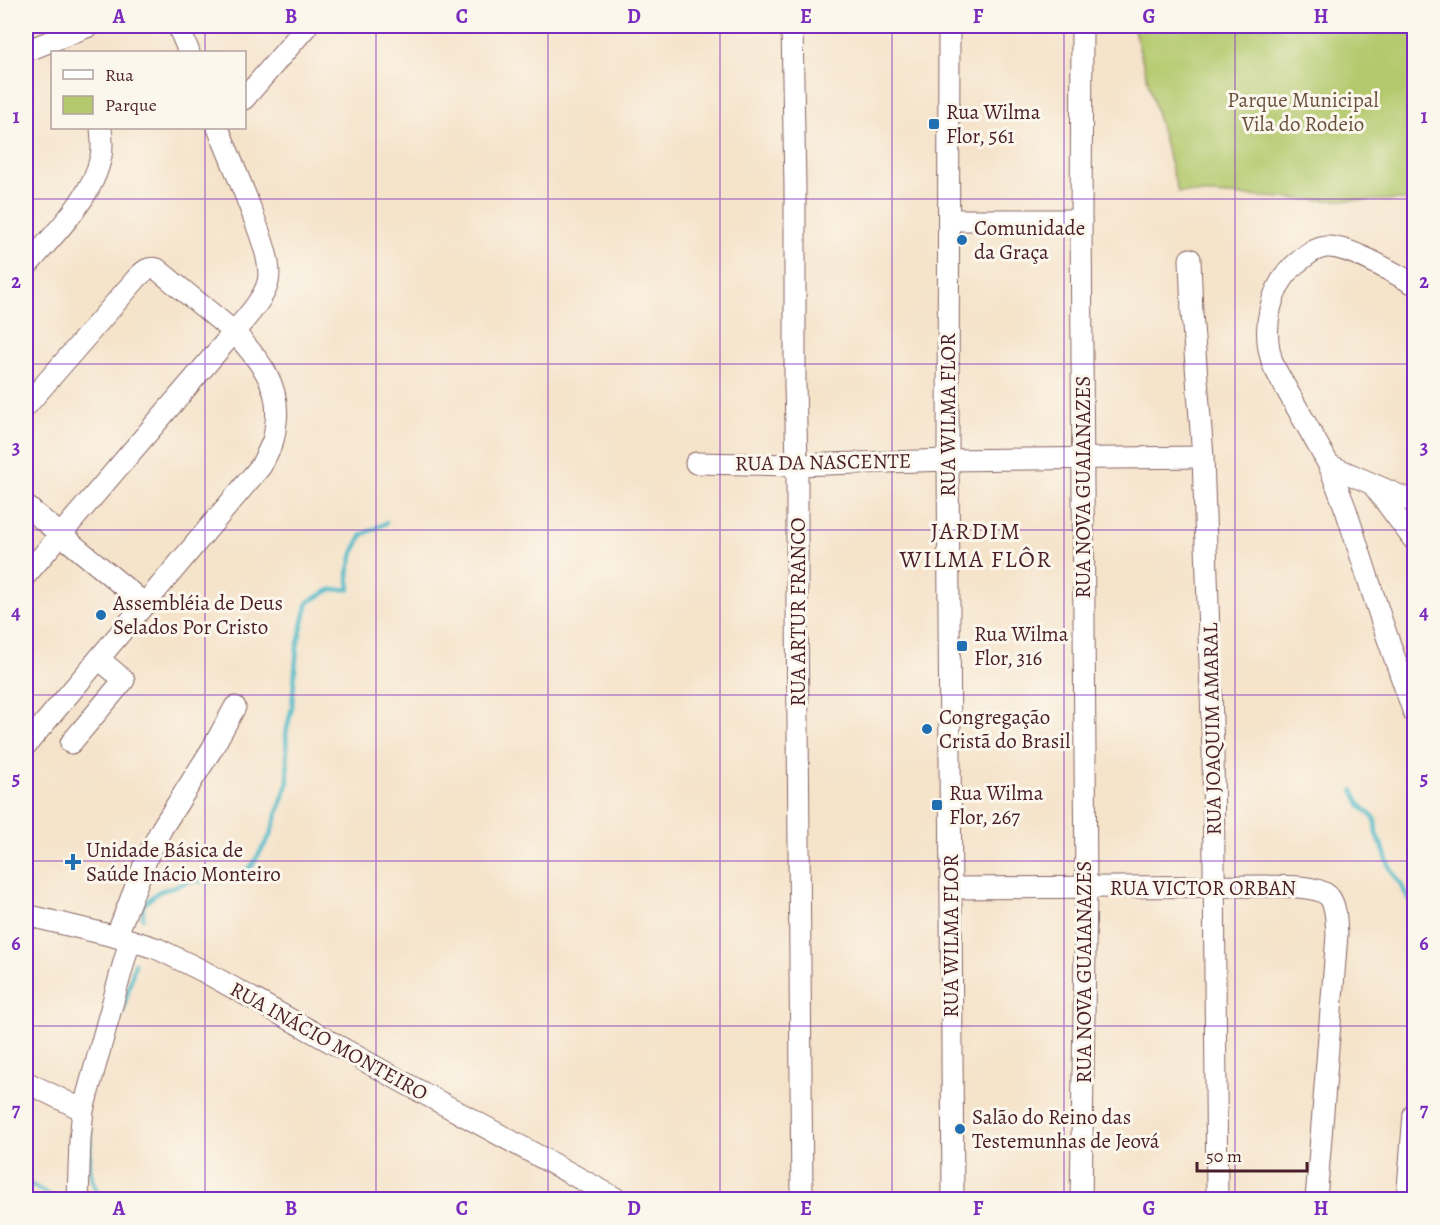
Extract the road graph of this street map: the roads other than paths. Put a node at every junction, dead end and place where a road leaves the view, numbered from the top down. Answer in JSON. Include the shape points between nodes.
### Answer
{"nodes":[{"id":1,"x":89,"y":26,"type":"edge"},
{"id":2,"x":178,"y":26,"type":"edge"},
{"id":3,"x":306,"y":26,"type":"edge"},
{"id":4,"x":792,"y":26,"type":"edge"},
{"id":5,"x":949,"y":26,"type":"edge"},
{"id":6,"x":1082,"y":26,"type":"edge"},
{"id":7,"x":70,"y":37,"type":"edge"},
{"id":8,"x":26,"y":51,"type":"edge"},
{"id":9,"x":189,"y":51,"type":"edge"},
{"id":10,"x":246,"y":97,"type":"edge"},
{"id":11,"x":101,"y":129,"type":"edge"},
{"id":12,"x":220,"y":129,"type":"edge"},
{"id":13,"x":949,"y":220,"type":"junction"},
{"id":14,"x":1081,"y":220,"type":"junction"},
{"id":15,"x":1191,"y":259,"type":"dead end"},
{"id":16,"x":26,"y":267,"type":"edge"},
{"id":17,"x":1414,"y":284,"type":"edge"},
{"id":18,"x":234,"y":332,"type":"junction"},
{"id":19,"x":26,"y":406,"type":"edge"},
{"id":20,"x":1203,"y":457,"type":"junction"},
{"id":21,"x":1082,"y":458,"type":"junction"},
{"id":22,"x":948,"y":460,"type":"junction"},
{"id":23,"x":696,"y":463,"type":"dead end"},
{"id":24,"x":797,"y":465,"type":"junction"},
{"id":25,"x":1329,"y":465,"type":"junction"},
{"id":26,"x":1373,"y":484,"type":"junction"},
{"id":27,"x":1414,"y":502,"type":"edge"},
{"id":28,"x":26,"y":506,"type":"edge"},
{"id":29,"x":60,"y":534,"type":"junction"},
{"id":30,"x":1414,"y":540,"type":"edge"},
{"id":31,"x":26,"y":575,"type":"edge"},
{"id":32,"x":145,"y":604,"type":"junction"},
{"id":33,"x":99,"y":659,"type":"junction"},
{"id":34,"x":235,"y":707,"type":"dead end"},
{"id":35,"x":1414,"y":712,"type":"edge"},
{"id":36,"x":71,"y":743,"type":"dead end"},
{"id":37,"x":26,"y":745,"type":"edge"},
{"id":38,"x":1215,"y":886,"type":"junction"},
{"id":39,"x":951,"y":888,"type":"junction"},
{"id":40,"x":1086,"y":888,"type":"junction"},
{"id":41,"x":26,"y":915,"type":"edge"},
{"id":42,"x":123,"y":938,"type":"junction"},
{"id":43,"x":26,"y":1082,"type":"edge"},
{"id":44,"x":83,"y":1110,"type":"junction"},
{"id":45,"x":1414,"y":1114,"type":"edge"},
{"id":46,"x":78,"y":1200,"type":"edge"},
{"id":47,"x":619,"y":1200,"type":"edge"},
{"id":48,"x":802,"y":1200,"type":"edge"},
{"id":49,"x":953,"y":1200,"type":"edge"},
{"id":50,"x":1081,"y":1200,"type":"edge"},
{"id":51,"x":1217,"y":1200,"type":"edge"},
{"id":52,"x":1316,"y":1200,"type":"edge"},
{"id":53,"x":1407,"y":1200,"type":"edge"}],
"edges":[{"from":1,"to":7,"type":"street"},
{"from":2,"to":9,"type":"street"},
{"from":3,"to":10,"type":"street"},
{"from":4,"to":24,"type":"street","name":"RUA ARTUR FRANCO"},
{"from":5,"to":13,"type":"street","name":"RUA WILMA FLOR"},
{"from":6,"to":14,"type":"street","name":"RUA NOVA GUAIANAZES"},
{"from":7,"to":8,"type":"street"},
{"from":11,"to":16,"type":"street","via":[[102,154],[95,178],[83,200]]},
{"from":12,"to":18,"type":"street","via":[[265,251],[268,273],[265,290]]},
{"from":13,"to":14,"type":"street"},
{"from":13,"to":22,"type":"street","name":"RUA WILMA FLOR"},
{"from":14,"to":21,"type":"street","name":"RUA NOVA GUAIANAZES"},
{"from":15,"to":20,"type":"street","name":"RUA JOAQUIM AMARAL"},
{"from":17,"to":25,"type":"street","via":[[1360,256],[1326,247],[1298,261],[1278,287],[1271,302],[1268,352]]},
{"from":18,"to":19,"type":"street","via":[[157,269],[149,268]]},
{"from":18,"to":29,"type":"street"},
{"from":18,"to":32,"type":"street","via":[[274,387],[278,410],[274,439],[261,466]]},
{"from":20,"to":21,"type":"street","name":"RUA DA NASCENTE"},
{"from":20,"to":38,"type":"street","name":"RUA JOAQUIM AMARAL"},
{"from":21,"to":22,"type":"street","name":"RUA DA NASCENTE"},
{"from":21,"to":40,"type":"street","name":"RUA NOVA GUAIANAZES"},
{"from":22,"to":24,"type":"street","name":"RUA DA NASCENTE"},
{"from":22,"to":39,"type":"street","name":"RUA WILMA FLOR"},
{"from":23,"to":24,"type":"street","name":"RUA DA NASCENTE"},
{"from":24,"to":48,"type":"street","name":"RUA ARTUR FRANCO"},
{"from":25,"to":26,"type":"street"},
{"from":25,"to":35,"type":"street"},
{"from":26,"to":27,"type":"street"},
{"from":26,"to":30,"type":"street"},
{"from":28,"to":29,"type":"street"},
{"from":29,"to":31,"type":"street"},
{"from":29,"to":32,"type":"street"},
{"from":32,"to":33,"type":"street"},
{"from":33,"to":36,"type":"street","via":[[124,680]]},
{"from":33,"to":37,"type":"street"},
{"from":34,"to":42,"type":"street","via":[[148,855]]},
{"from":38,"to":40,"type":"street","name":"RUA VICTOR ORBAN"},
{"from":38,"to":51,"type":"street","name":"RUA JOAQUIM AMARAL"},
{"from":38,"to":52,"type":"street","name":"RUA VICTOR ORBAN","via":[[1316,890],[1325,893],[1336,913]]},
{"from":39,"to":40,"type":"street","name":"RUA VICTOR ORBAN"},
{"from":39,"to":49,"type":"street","name":"RUA WILMA FLOR"},
{"from":40,"to":50,"type":"street","name":"RUA NOVA GUAIANAZES"},
{"from":41,"to":42,"type":"street","name":"RUA INÁCIO MONTEIRO"},
{"from":42,"to":44,"type":"street"},
{"from":42,"to":47,"type":"street","name":"RUA INÁCIO MONTEIRO","via":[[158,949],[203,971]]},
{"from":43,"to":44,"type":"street"},
{"from":44,"to":46,"type":"street"},
{"from":45,"to":53,"type":"street"}]}
